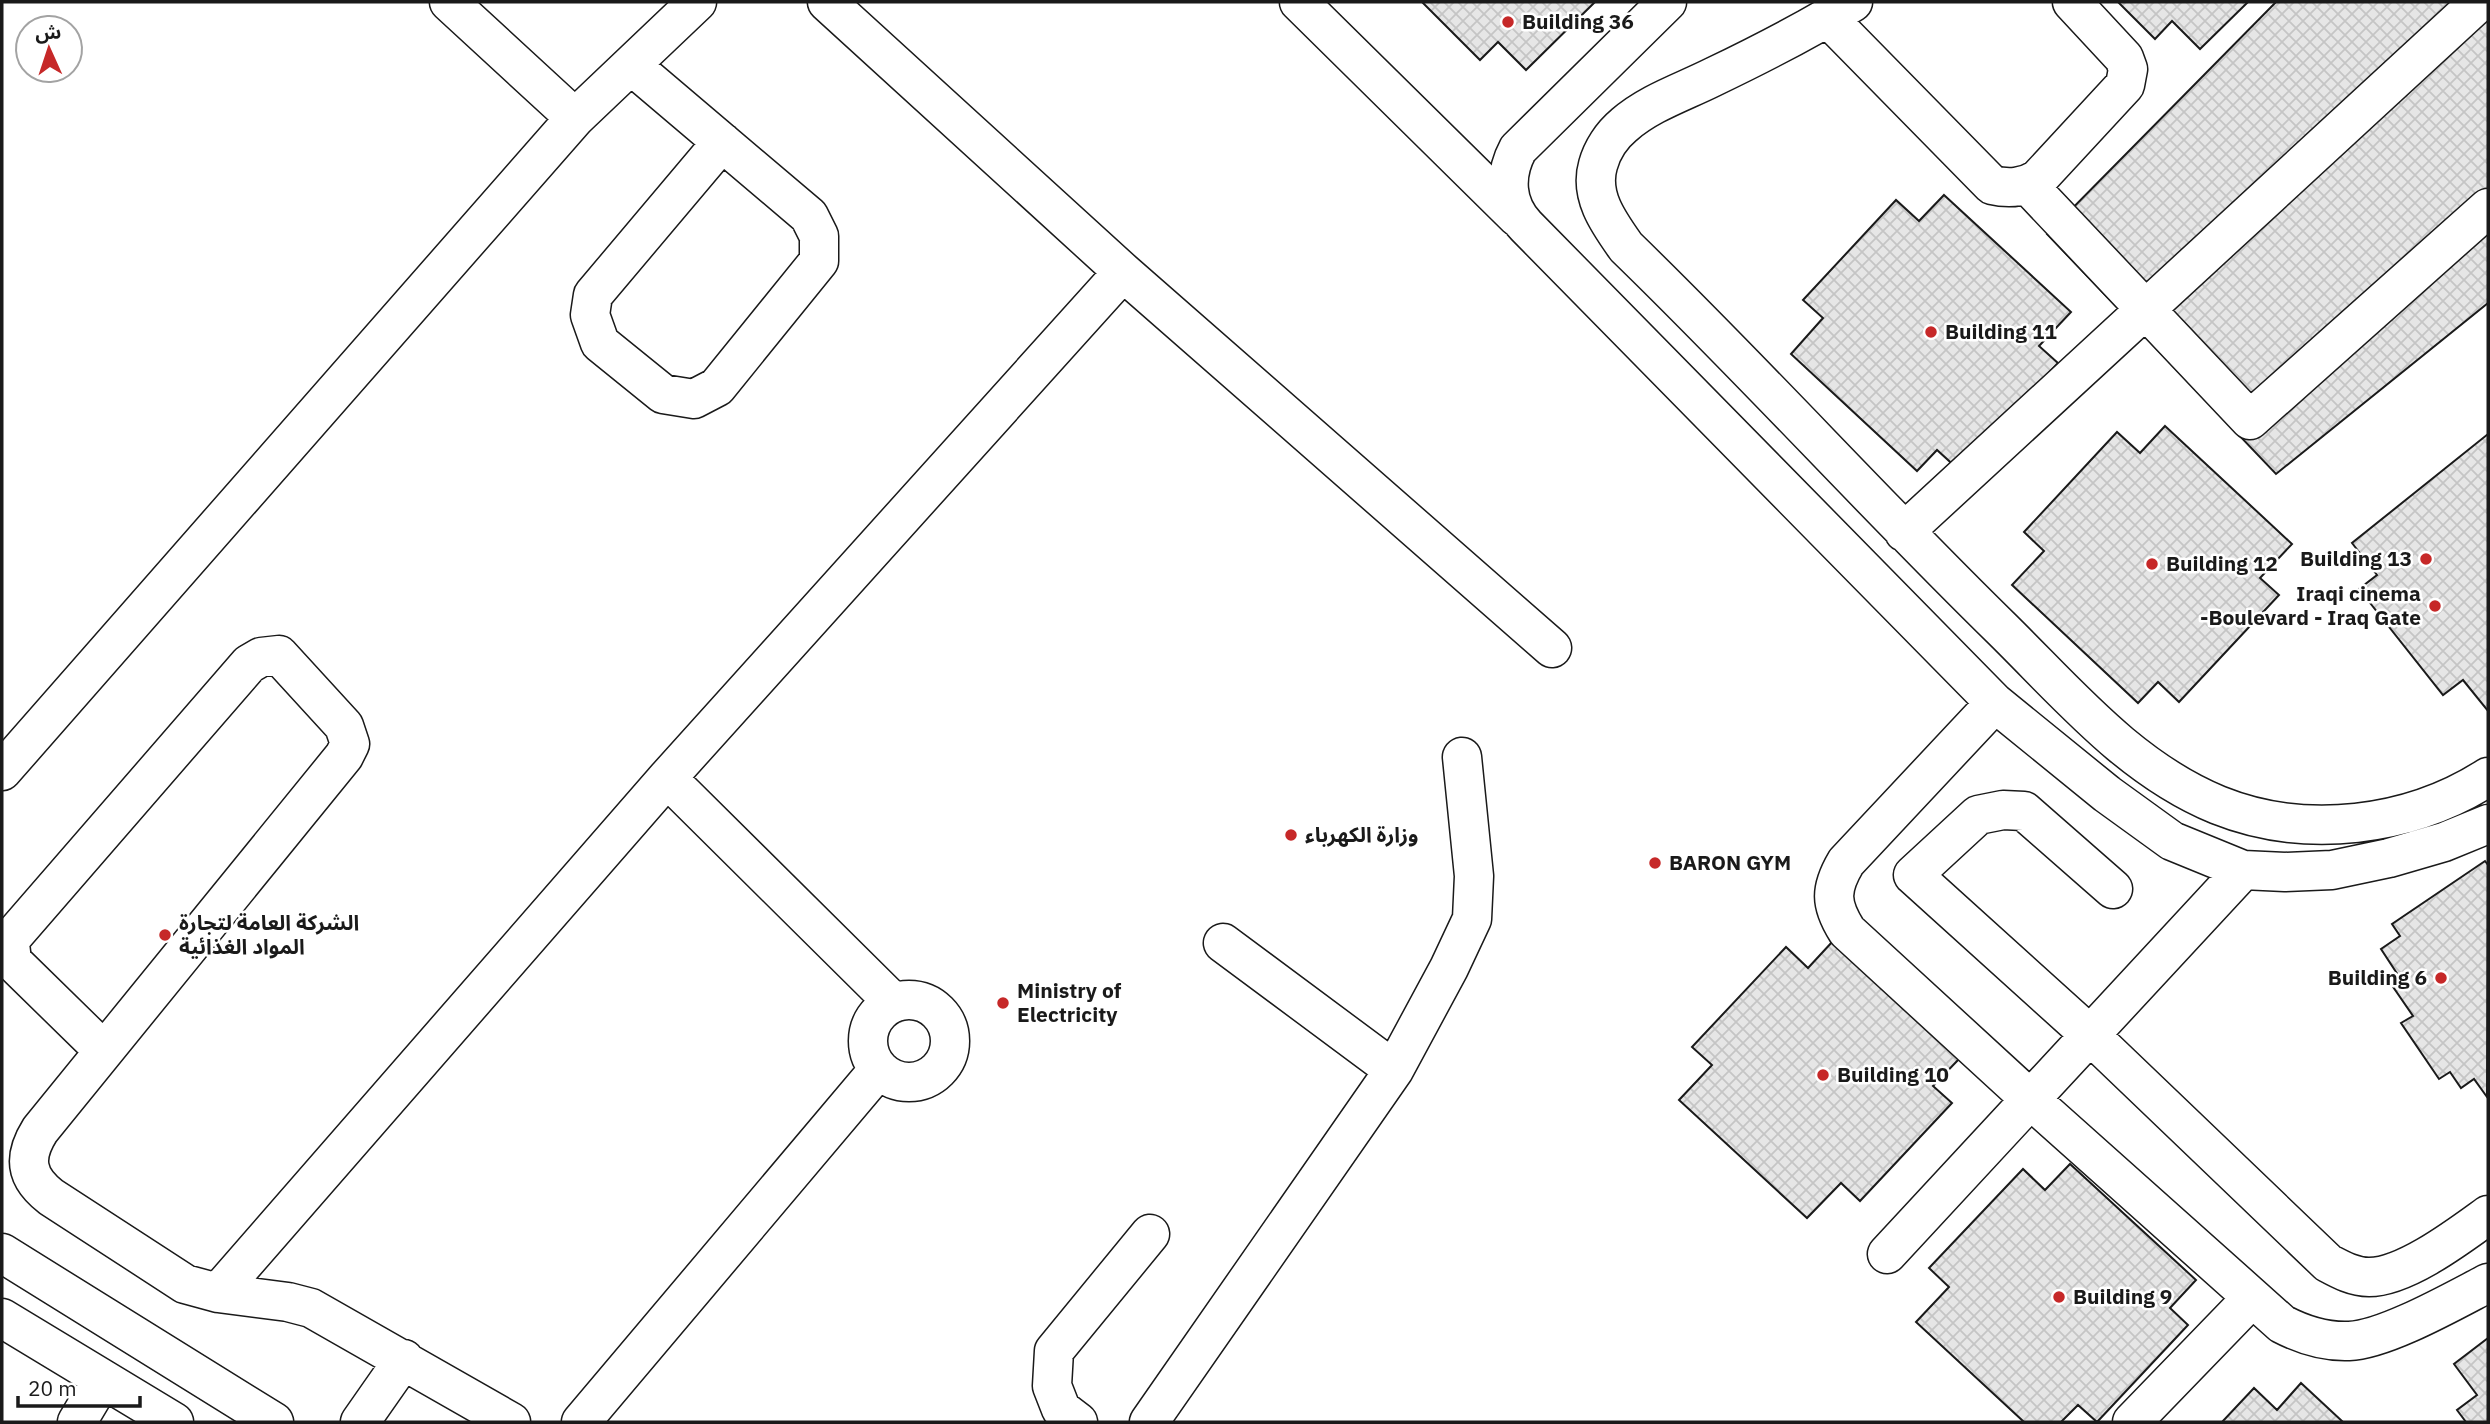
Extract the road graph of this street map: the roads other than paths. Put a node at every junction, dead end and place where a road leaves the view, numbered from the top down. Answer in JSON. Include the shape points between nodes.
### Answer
{"nodes":[{"id":1,"x":449,"y":2,"type":"edge"},
{"id":2,"x":697,"y":2,"type":"edge"},
{"id":3,"x":827,"y":2,"type":"edge"},
{"id":4,"x":1299,"y":2,"type":"edge"},
{"id":5,"x":1667,"y":2,"type":"edge"},
{"id":6,"x":2072,"y":2,"type":"edge"},
{"id":7,"x":2479,"y":2,"type":"edge"},
{"id":8,"x":1840,"y":10,"type":"edge"},
{"id":9,"x":631,"y":65,"type":"junction"},
{"id":10,"x":575,"y":118,"type":"junction"},
{"id":11,"x":722,"y":142,"type":"junction"},
{"id":12,"x":2028,"y":185,"type":"junction"},
{"id":13,"x":2488,"y":208,"type":"edge"},
{"id":14,"x":1526,"y":226,"type":"junction"},
{"id":15,"x":1123,"y":272,"type":"junction"},
{"id":16,"x":2146,"y":309,"type":"junction"},
{"id":17,"x":1904,"y":532,"type":"junction"},
{"id":18,"x":1552,"y":648,"type":"dead end"},
{"id":19,"x":1995,"y":703,"type":"junction"},
{"id":20,"x":1462,"y":757,"type":"dead end"},
{"id":21,"x":2,"y":771,"type":"edge"},
{"id":22,"x":2488,"y":777,"type":"edge"},
{"id":23,"x":667,"y":778,"type":"junction"},
{"id":24,"x":2488,"y":824,"type":"edge"},
{"id":25,"x":2243,"y":870,"type":"junction"},
{"id":26,"x":2113,"y":889,"type":"dead end"},
{"id":27,"x":1223,"y":943,"type":"dead end"},
{"id":28,"x":894,"y":1003,"type":"junction"},
{"id":29,"x":2090,"y":1035,"type":"junction"},
{"id":30,"x":104,"y":1051,"type":"junction"},
{"id":31,"x":879,"y":1069,"type":"junction"},
{"id":32,"x":1394,"y":1070,"type":"junction"},
{"id":33,"x":2030,"y":1099,"type":"junction"},
{"id":34,"x":2488,"y":1215,"type":"edge"},
{"id":35,"x":1150,"y":1234,"type":"dead end"},
{"id":36,"x":2,"y":1253,"type":"edge"},
{"id":37,"x":1886,"y":1254,"type":"dead end"},
{"id":38,"x":2488,"y":1283,"type":"edge"},
{"id":39,"x":218,"y":1293,"type":"junction"},
{"id":40,"x":2252,"y":1298,"type":"junction"},
{"id":41,"x":2,"y":1318,"type":"edge"},
{"id":42,"x":404,"y":1359,"type":"junction"},
{"id":43,"x":102,"y":1380,"type":"junction"},
{"id":44,"x":77,"y":1422,"type":"edge"},
{"id":45,"x":174,"y":1422,"type":"edge"},
{"id":46,"x":274,"y":1422,"type":"edge"},
{"id":47,"x":360,"y":1422,"type":"edge"},
{"id":48,"x":511,"y":1422,"type":"edge"},
{"id":49,"x":581,"y":1422,"type":"edge"},
{"id":50,"x":1078,"y":1422,"type":"edge"},
{"id":51,"x":1149,"y":1422,"type":"edge"},
{"id":52,"x":2132,"y":1422,"type":"edge"}],
"edges":[{"from":1,"to":10,"type":"street"},
{"from":2,"to":9,"type":"street"},
{"from":3,"to":15,"type":"street"},
{"from":4,"to":14,"type":"street"},
{"from":5,"to":14,"type":"street","via":[[1518,149],[1507,185],[1514,210]]},
{"from":6,"to":12,"type":"street","via":[[2124,58],[2127,77],[2125,85]]},
{"from":7,"to":16,"type":"street"},
{"from":8,"to":12,"type":"street","via":[[1992,185]]},
{"from":8,"to":17,"type":"street","via":[[1621,127],[1598,166],[1596,190],[1604,216],[1626,247]]},
{"from":9,"to":10,"type":"street"},
{"from":9,"to":11,"type":"street"},
{"from":10,"to":21,"type":"street"},
{"from":11,"to":11,"type":"street","via":[[809,216],[819,236],[819,261],[717,387],[694,399],[663,394],[600,343],[590,315],[593,295]]},
{"from":12,"to":16,"type":"street"},
{"from":13,"to":16,"type":"street","via":[[2250,420]]},
{"from":14,"to":19,"type":"street"},
{"from":15,"to":18,"type":"street"},
{"from":15,"to":23,"type":"street"},
{"from":16,"to":17,"type":"street"},
{"from":17,"to":22,"type":"street","via":[[2118,742],[2149,768],[2220,806],[2301,823],[2385,820],[2465,792]]},
{"from":19,"to":25,"type":"street","via":[[2172,841]]},
{"from":19,"to":33,"type":"street","via":[[1846,862],[1836,878],[1833,897],[1847,931]]},
{"from":20,"to":32,"type":"street","via":[[1474,876],[1472,919]]},
{"from":23,"to":28,"type":"street"},
{"from":23,"to":39,"type":"street"},
{"from":24,"to":25,"type":"street","via":[[2444,842],[2332,870]]},
{"from":25,"to":29,"type":"street"},
{"from":26,"to":29,"type":"street","via":[[2024,811],[1978,815],[1913,875]]},
{"from":27,"to":32,"type":"street"},
{"from":28,"to":31,"type":"street","via":[[880,1011],[871,1025],[868,1040]]},
{"from":28,"to":31,"type":"street","via":[[926,1003],[939,1012],[948,1026],[949,1049],[937,1070],[924,1079],[908,1082]]},
{"from":29,"to":33,"type":"street"},
{"from":29,"to":34,"type":"street","via":[[2328,1263],[2347,1273],[2367,1277],[2406,1268]]},
{"from":30,"to":30,"type":"street","via":[[12,961],[13,936],[249,664],[279,655],[344,726],[350,744]]},
{"from":30,"to":39,"type":"street","via":[[32,1143],[30,1174],[51,1197],[170,1276]]},
{"from":31,"to":49,"type":"street"},
{"from":32,"to":51,"type":"street"},
{"from":33,"to":37,"type":"street"},
{"from":33,"to":40,"type":"street"},
{"from":35,"to":50,"type":"street","via":[[1054,1351],[1052,1387],[1061,1409]]},
{"from":36,"to":46,"type":"street"},
{"from":38,"to":40,"type":"street","via":[[2371,1337],[2351,1341],[2305,1335],[2282,1324]]},
{"from":39,"to":42,"type":"street","via":[[311,1308]]},
{"from":40,"to":52,"type":"street"},
{"from":41,"to":43,"type":"street"},
{"from":42,"to":47,"type":"street"},
{"from":42,"to":48,"type":"street"},
{"from":43,"to":44,"type":"street"},
{"from":43,"to":45,"type":"street"}]}
